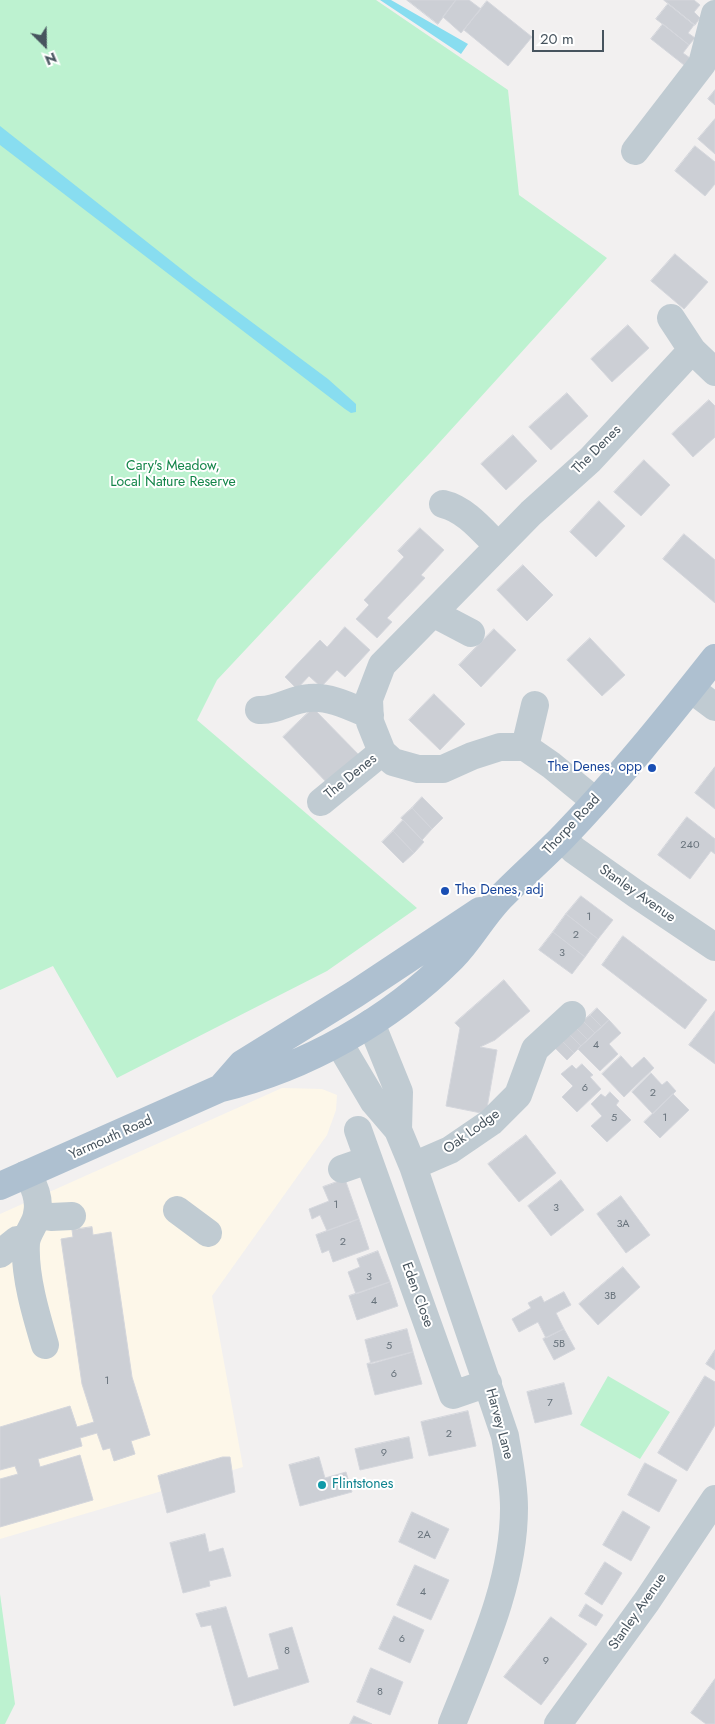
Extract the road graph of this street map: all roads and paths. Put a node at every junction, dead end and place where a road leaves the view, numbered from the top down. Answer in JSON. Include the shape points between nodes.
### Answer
{"nodes":[{"id":1,"x":715,"y":14,"type":"edge"},
{"id":2,"x":635,"y":151,"type":"dead end"},
{"id":3,"x":671,"y":318,"type":"dead end"},
{"id":4,"x":692,"y":350,"type":"junction"},
{"id":5,"x":715,"y":372,"type":"edge"},
{"id":6,"x":443,"y":504,"type":"dead end"},
{"id":7,"x":498,"y":546,"type":"junction"},
{"id":8,"x":433,"y":613,"type":"junction"},
{"id":9,"x":471,"y":633,"type":"dead end"},
{"id":10,"x":715,"y":658,"type":"edge"},
{"id":11,"x":691,"y":688,"type":"junction"},
{"id":12,"x":534,"y":705,"type":"dead end"},
{"id":13,"x":715,"y":707,"type":"edge"},
{"id":14,"x":259,"y":710,"type":"dead end"},
{"id":15,"x":370,"y":714,"type":"junction"},
{"id":16,"x":525,"y":747,"type":"junction"},
{"id":17,"x":382,"y":752,"type":"junction"},
{"id":18,"x":594,"y":801,"type":"junction"},
{"id":19,"x":321,"y":802,"type":"dead end"},
{"id":20,"x":562,"y":838,"type":"junction"},
{"id":21,"x":502,"y":896,"type":"junction"},
{"id":22,"x":715,"y":947,"type":"edge"},
{"id":23,"x":355,"y":994,"type":"junction"},
{"id":24,"x":323,"y":1014,"type":"junction"},
{"id":25,"x":572,"y":1015,"type":"dead end"},
{"id":26,"x":371,"y":1023,"type":"junction"},
{"id":27,"x":339,"y":1043,"type":"junction"},
{"id":28,"x":221,"y":1088,"type":"junction"},
{"id":29,"x":358,"y":1130,"type":"dead end"},
{"id":30,"x":398,"y":1130,"type":"junction"},
{"id":31,"x":368,"y":1160,"type":"junction"},
{"id":32,"x":412,"y":1166,"type":"junction"},
{"id":33,"x":342,"y":1169,"type":"dead end"},
{"id":34,"x":25,"y":1175,"type":"junction"},
{"id":35,"x":0,"y":1186,"type":"edge"},
{"id":36,"x":177,"y":1210,"type":"dead end"},
{"id":37,"x":37,"y":1215,"type":"junction"},
{"id":38,"x":72,"y":1216,"type":"dead end"},
{"id":39,"x":208,"y":1233,"type":"dead end"},
{"id":40,"x":26,"y":1242,"type":"junction"},
{"id":41,"x":0,"y":1254,"type":"edge"},
{"id":42,"x":46,"y":1345,"type":"dead end"},
{"id":43,"x":488,"y":1383,"type":"junction"},
{"id":44,"x":715,"y":1499,"type":"edge"},
{"id":45,"x":452,"y":1724,"type":"edge"},
{"id":46,"x":558,"y":1724,"type":"edge"}],
"edges":[{"from":1,"to":2,"type":"street","via":[[702,64]]},
{"from":3,"to":4,"type":"street"},
{"from":4,"to":5,"type":"street"},
{"from":4,"to":7,"type":"street","name":"The Denes","via":[[590,460]]},
{"from":6,"to":7,"type":"street","via":[[461,511]]},
{"from":7,"to":8,"type":"street","name":"The Denes"},
{"from":8,"to":9,"type":"street"},
{"from":8,"to":15,"type":"street","name":"The Denes","via":[[382,665],[369,699]]},
{"from":10,"to":11,"type":"main road","name":"Thorpe Road"},
{"from":11,"to":13,"type":"street"},
{"from":11,"to":18,"type":"main road","name":"Thorpe Road"},
{"from":12,"to":16,"type":"street"},
{"from":14,"to":15,"type":"street","via":[[271,710],[308,698],[329,699]]},
{"from":15,"to":17,"type":"street","name":"The Denes"},
{"from":16,"to":17,"type":"street","name":"The Denes","via":[[500,747],[443,769],[418,770],[393,762]]},
{"from":16,"to":18,"type":"street"},
{"from":17,"to":19,"type":"street","name":"The Denes"},
{"from":18,"to":20,"type":"main road","name":"Thorpe Road"},
{"from":20,"to":21,"type":"main road","name":"Thorpe Road"},
{"from":20,"to":22,"type":"street","name":"Stanley Avenue","via":[[574,850]]},
{"from":21,"to":23,"type":"main road","name":"Thorpe Road"},
{"from":21,"to":26,"type":"main road","name":"Thorpe Road","via":[[452,958]]},
{"from":23,"to":24,"type":"main road","name":"Yarmouth Road"},
{"from":23,"to":26,"type":"main road"},
{"from":24,"to":27,"type":"main road"},
{"from":24,"to":28,"type":"main road","name":"Yarmouth Road","via":[[242,1064]]},
{"from":25,"to":32,"type":"street","name":"Oak Lodge","via":[[535,1049],[518,1095],[491,1122],[450,1150]]},
{"from":26,"to":27,"type":"main road","name":"Yarmouth Road"},
{"from":26,"to":30,"type":"street","name":"Harvey Lane","via":[[399,1092]]},
{"from":27,"to":28,"type":"main road","name":"Yarmouth Road","via":[[258,1080]]},
{"from":27,"to":30,"type":"street","name":"Harvey Lane","via":[[374,1102]]},
{"from":28,"to":34,"type":"main road","name":"Yarmouth Road"},
{"from":29,"to":31,"type":"street","name":"Eden Close"},
{"from":30,"to":32,"type":"street","name":"Harvey Lane"},
{"from":31,"to":33,"type":"street"},
{"from":31,"to":43,"type":"street","name":"Eden Close","via":[[453,1395]]},
{"from":32,"to":43,"type":"street","name":"Harvey Lane"},
{"from":34,"to":35,"type":"main road","name":"Yarmouth Road"},
{"from":34,"to":37,"type":"street","via":[[37,1192]]},
{"from":36,"to":39,"type":"street"},
{"from":37,"to":38,"type":"street"},
{"from":37,"to":40,"type":"street"},
{"from":40,"to":41,"type":"street","via":[[17,1240]]},
{"from":40,"to":42,"type":"street","via":[[31,1294]]},
{"from":43,"to":45,"type":"street","name":"Harvey Lane","via":[[505,1436],[512,1472],[514,1508],[509,1558],[489,1631]]},
{"from":44,"to":46,"type":"street","name":"Stanley Avenue","via":[[647,1601]]}]}
